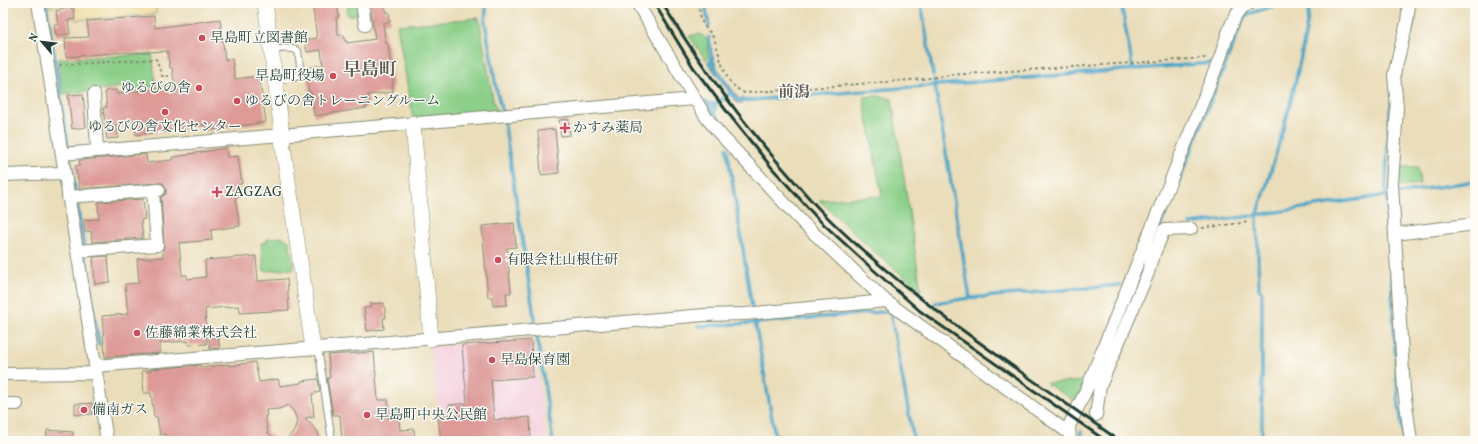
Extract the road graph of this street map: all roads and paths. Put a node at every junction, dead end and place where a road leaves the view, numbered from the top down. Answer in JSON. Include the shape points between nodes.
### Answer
{"nodes":[{"id":1,"x":38,"y":3,"type":"edge"},
{"id":2,"x":265,"y":3,"type":"edge"},
{"id":3,"x":362,"y":3,"type":"edge"},
{"id":4,"x":638,"y":3,"type":"edge"},
{"id":5,"x":698,"y":3,"type":"edge"},
{"id":6,"x":1250,"y":3,"type":"edge"},
{"id":7,"x":1409,"y":3,"type":"edge"},
{"id":8,"x":1235,"y":8,"type":"edge"},
{"id":9,"x":365,"y":25,"type":"dead end"},
{"id":10,"x":272,"y":50,"type":"junction"},
{"id":11,"x":1220,"y":58,"type":"junction"},
{"id":12,"x":58,"y":65,"type":"dead end"},
{"id":13,"x":169,"y":76,"type":"dead end"},
{"id":14,"x":276,"y":81,"type":"junction"},
{"id":15,"x":94,"y":94,"type":"dead end"},
{"id":16,"x":696,"y":103,"type":"junction"},
{"id":17,"x":413,"y":123,"type":"junction"},
{"id":18,"x":281,"y":134,"type":"junction"},
{"id":19,"x":97,"y":150,"type":"junction"},
{"id":20,"x":66,"y":153,"type":"junction"},
{"id":21,"x":64,"y":173,"type":"junction"},
{"id":22,"x":3,"y":175,"type":"edge"},
{"id":23,"x":73,"y":197,"type":"junction"},
{"id":24,"x":1249,"y":222,"type":"dead end"},
{"id":25,"x":1475,"y":224,"type":"edge"},
{"id":26,"x":1190,"y":229,"type":"joint"},
{"id":27,"x":1157,"y":231,"type":"junction"},
{"id":28,"x":1395,"y":234,"type":"junction"},
{"id":29,"x":81,"y":250,"type":"junction"},
{"id":30,"x":886,"y":300,"type":"junction"},
{"id":31,"x":431,"y":339,"type":"junction"},
{"id":32,"x":316,"y":347,"type":"junction"},
{"id":33,"x":95,"y":370,"type":"junction"},
{"id":34,"x":3,"y":374,"type":"edge"},
{"id":35,"x":1095,"y":384,"type":"junction"},
{"id":36,"x":3,"y":404,"type":"edge"},
{"id":37,"x":17,"y":404,"type":"dead end"},
{"id":38,"x":1096,"y":414,"type":"dead end"},
{"id":39,"x":1069,"y":437,"type":"edge"},
{"id":40,"x":107,"y":441,"type":"edge"},
{"id":41,"x":332,"y":441,"type":"edge"},
{"id":42,"x":1411,"y":441,"type":"edge"}],
"edges":[{"from":1,"to":20,"type":"street"},
{"from":2,"to":10,"type":"street"},
{"from":3,"to":9,"type":"street"},
{"from":4,"to":16,"type":"street"},
{"from":5,"to":11,"type":"path","via":[[703,24],[713,36],[723,70],[734,87],[745,93],[950,75]]},
{"from":6,"to":8,"type":"street"},
{"from":7,"to":28,"type":"street","via":[[1394,75],[1397,108],[1392,194]]},
{"from":8,"to":11,"type":"street"},
{"from":10,"to":14,"type":"street"},
{"from":10,"to":14,"type":"lane","via":[[296,49],[301,69],[296,78]]},
{"from":11,"to":27,"type":"street"},
{"from":12,"to":13,"type":"path","via":[[156,59],[162,76]]},
{"from":14,"to":18,"type":"street"},
{"from":15,"to":19,"type":"street"},
{"from":16,"to":17,"type":"street"},
{"from":16,"to":30,"type":"street","via":[[719,133],[803,223]]},
{"from":17,"to":18,"type":"street"},
{"from":17,"to":31,"type":"street"},
{"from":18,"to":19,"type":"street"},
{"from":18,"to":32,"type":"street"},
{"from":19,"to":20,"type":"street"},
{"from":20,"to":21,"type":"street"},
{"from":21,"to":22,"type":"street"},
{"from":21,"to":23,"type":"street"},
{"from":23,"to":29,"type":"street"},
{"from":23,"to":29,"type":"street","via":[[156,191],[158,245]]},
{"from":24,"to":26,"type":"path"},
{"from":25,"to":28,"type":"street"},
{"from":26,"to":27,"type":"street"},
{"from":27,"to":35,"type":"street"},
{"from":28,"to":42,"type":"street","via":[[1404,390]]},
{"from":29,"to":33,"type":"street"},
{"from":30,"to":31,"type":"street"},
{"from":30,"to":39,"type":"street"},
{"from":31,"to":32,"type":"street"},
{"from":32,"to":33,"type":"street"},
{"from":32,"to":41,"type":"lane"},
{"from":33,"to":34,"type":"street"},
{"from":33,"to":40,"type":"street"},
{"from":35,"to":38,"type":"street"},
{"from":35,"to":39,"type":"street","via":[[1069,426]]},
{"from":36,"to":37,"type":"street"}]}
